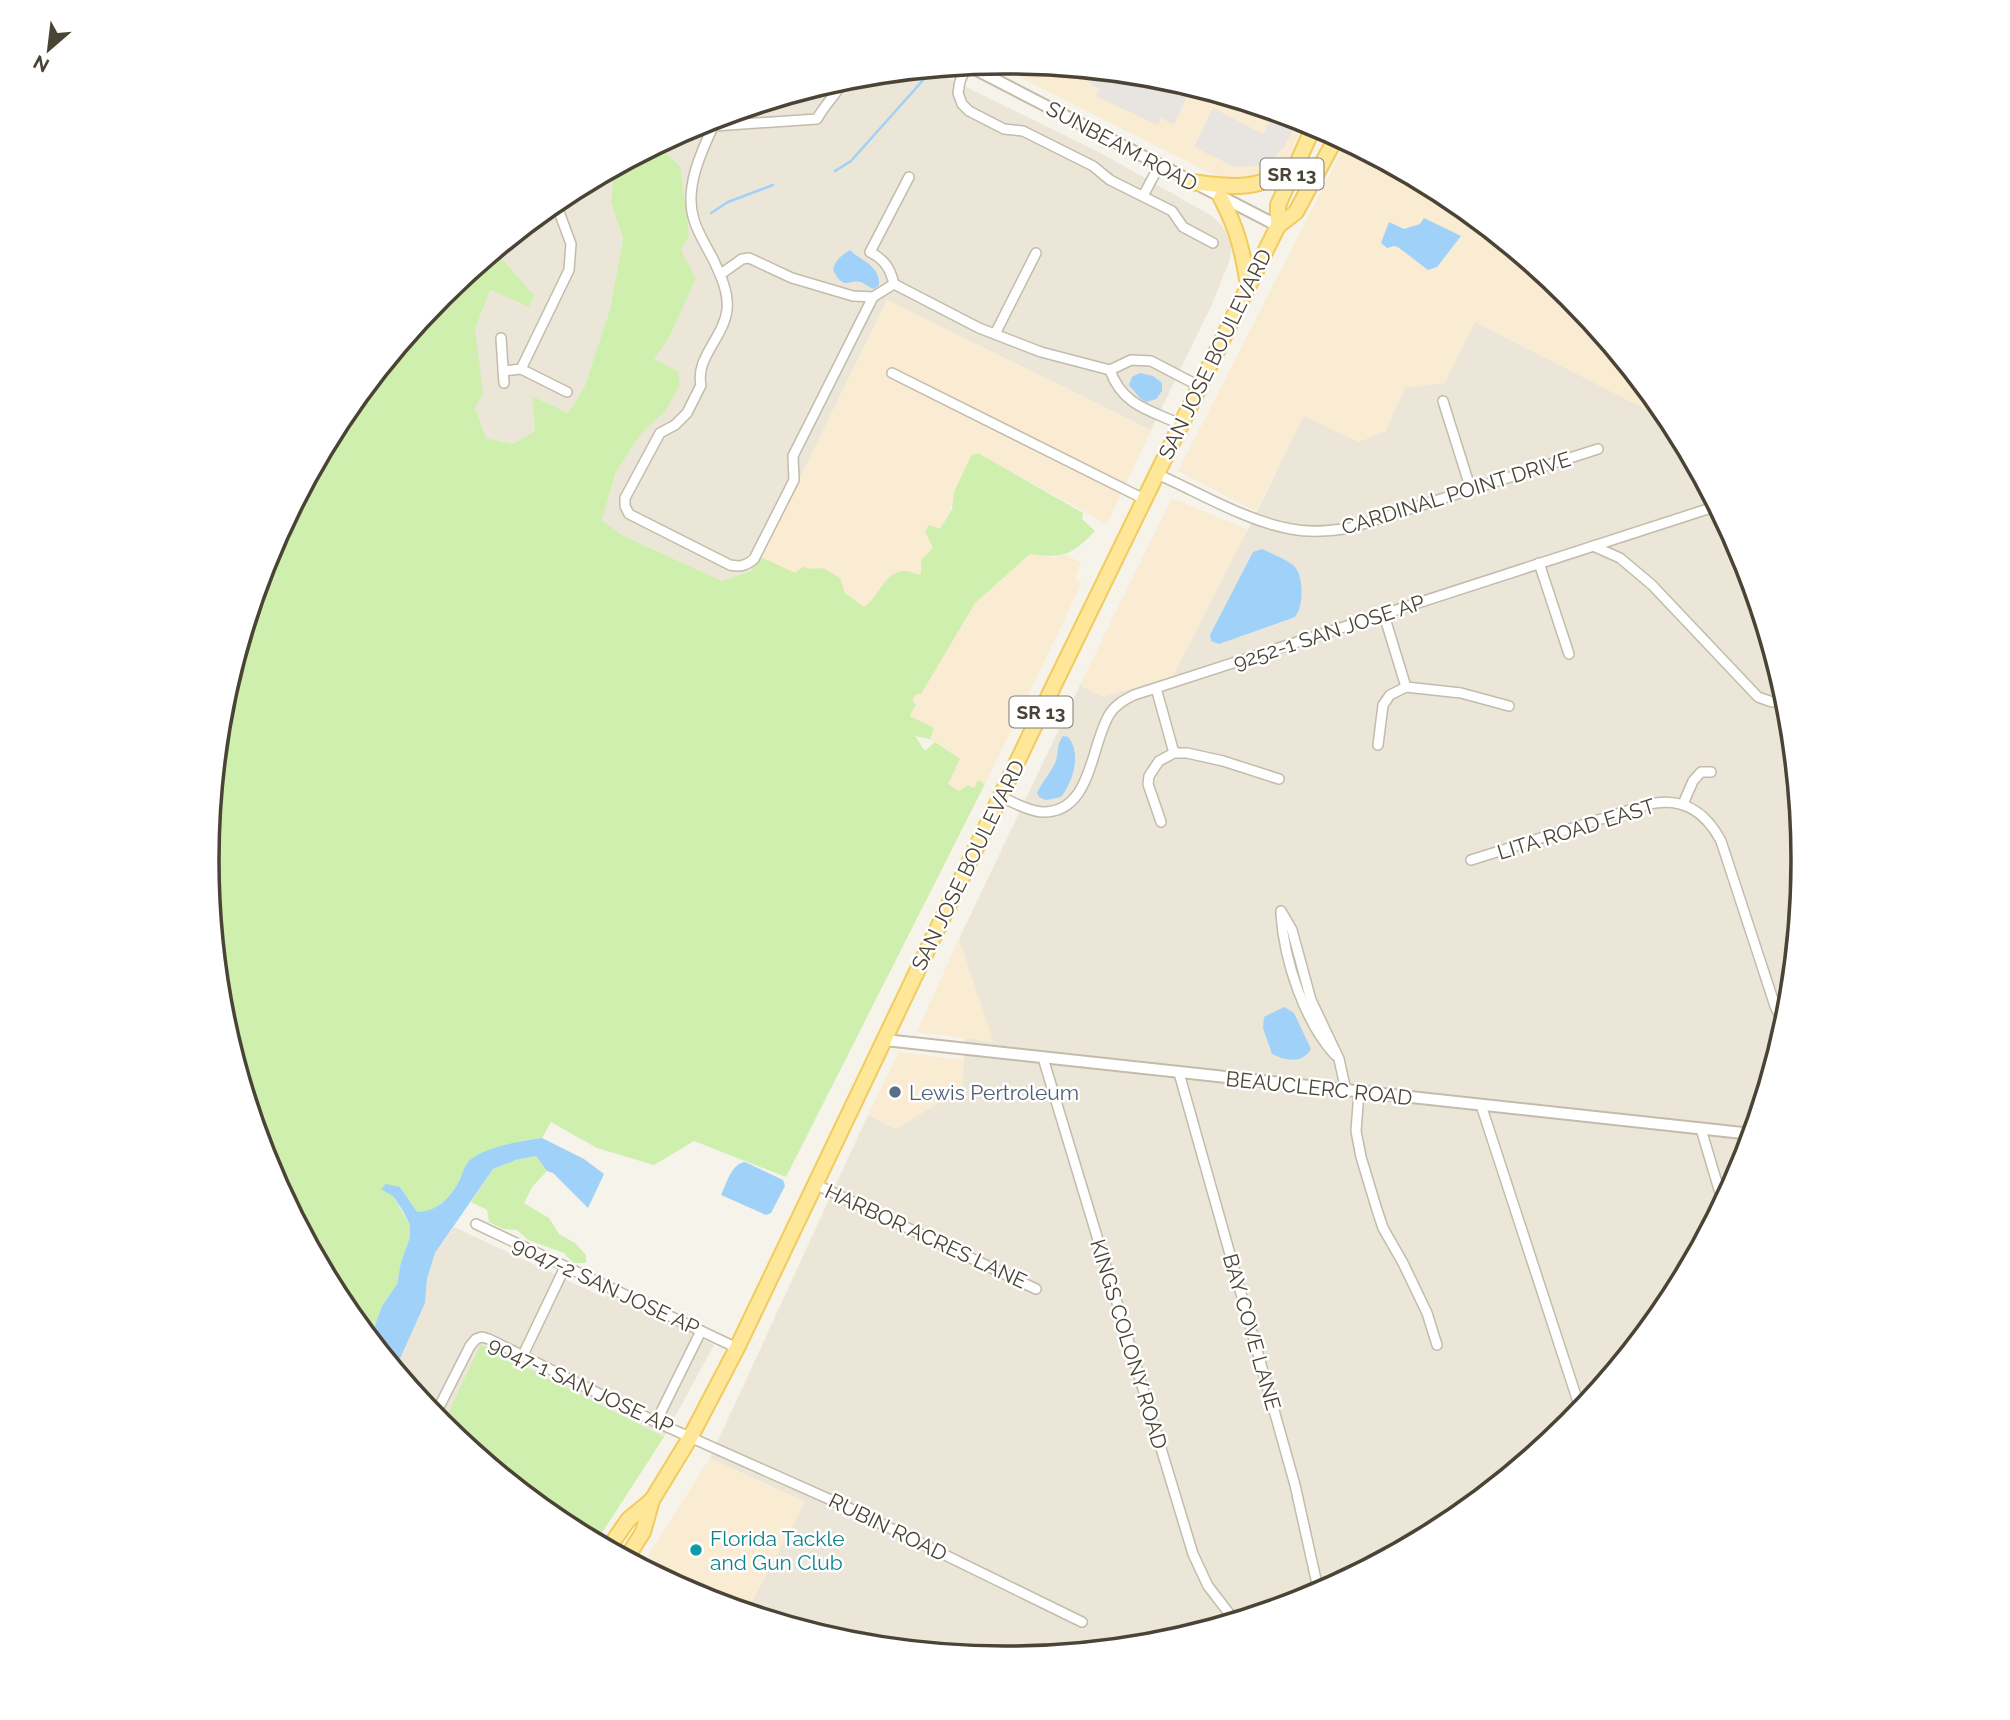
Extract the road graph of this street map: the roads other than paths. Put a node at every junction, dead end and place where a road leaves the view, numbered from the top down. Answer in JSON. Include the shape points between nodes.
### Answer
{"nodes":[{"id":1,"x":985,"y":74,"type":"edge"},
{"id":2,"x":963,"y":75,"type":"edge"},
{"id":3,"x":838,"y":92,"type":"edge"},
{"id":4,"x":737,"y":121,"type":"edge"},
{"id":5,"x":712,"y":130,"type":"edge"},
{"id":6,"x":1310,"y":135,"type":"edge"},
{"id":7,"x":1332,"y":145,"type":"edge"},
{"id":8,"x":1296,"y":165,"type":"junction"},
{"id":9,"x":1159,"y":166,"type":"junction"},
{"id":10,"x":909,"y":177,"type":"dead end"},
{"id":11,"x":1191,"y":182,"type":"junction"},
{"id":12,"x":1143,"y":196,"type":"junction"},
{"id":13,"x":1221,"y":198,"type":"junction"},
{"id":14,"x":559,"y":212,"type":"edge"},
{"id":15,"x":1278,"y":226,"type":"junction"},
{"id":16,"x":1213,"y":243,"type":"dead end"},
{"id":17,"x":1036,"y":253,"type":"dead end"},
{"id":18,"x":721,"y":274,"type":"junction"},
{"id":19,"x":894,"y":284,"type":"junction"},
{"id":20,"x":1248,"y":286,"type":"junction"},
{"id":21,"x":873,"y":297,"type":"junction"},
{"id":22,"x":995,"y":334,"type":"junction"},
{"id":23,"x":501,"y":338,"type":"dead end"},
{"id":24,"x":521,"y":369,"type":"junction"},
{"id":25,"x":1110,"y":370,"type":"junction"},
{"id":26,"x":503,"y":371,"type":"junction"},
{"id":27,"x":892,"y":373,"type":"dead end"},
{"id":28,"x":504,"y":383,"type":"dead end"},
{"id":29,"x":1199,"y":386,"type":"junction"},
{"id":30,"x":567,"y":392,"type":"dead end"},
{"id":31,"x":1443,"y":401,"type":"dead end"},
{"id":32,"x":1180,"y":424,"type":"junction"},
{"id":33,"x":1598,"y":449,"type":"dead end"},
{"id":34,"x":1157,"y":474,"type":"junction"},
{"id":35,"x":1471,"y":490,"type":"junction"},
{"id":36,"x":1144,"y":499,"type":"junction"},
{"id":37,"x":1708,"y":509,"type":"edge"},
{"id":38,"x":1593,"y":547,"type":"junction"},
{"id":39,"x":1539,"y":563,"type":"junction"},
{"id":40,"x":1384,"y":615,"type":"junction"},
{"id":41,"x":1569,"y":654,"type":"dead end"},
{"id":42,"x":1406,"y":687,"type":"junction"},
{"id":43,"x":1156,"y":688,"type":"junction"},
{"id":44,"x":1775,"y":702,"type":"edge"},
{"id":45,"x":1509,"y":706,"type":"dead end"},
{"id":46,"x":1378,"y":745,"type":"dead end"},
{"id":47,"x":1174,"y":753,"type":"junction"},
{"id":48,"x":1710,"y":772,"type":"dead end"},
{"id":49,"x":1279,"y":779,"type":"dead end"},
{"id":50,"x":1000,"y":797,"type":"junction"},
{"id":51,"x":1683,"y":804,"type":"junction"},
{"id":52,"x":1161,"y":822,"type":"dead end"},
{"id":53,"x":1471,"y":860,"type":"dead end"},
{"id":54,"x":1302,"y":983,"type":"junction"},
{"id":55,"x":1777,"y":1009,"type":"edge"},
{"id":56,"x":885,"y":1040,"type":"junction"},
{"id":57,"x":1043,"y":1058,"type":"junction"},
{"id":58,"x":1179,"y":1073,"type":"junction"},
{"id":59,"x":1346,"y":1091,"type":"junction"},
{"id":60,"x":1359,"y":1092,"type":"junction"},
{"id":61,"x":1481,"y":1105,"type":"junction"},
{"id":62,"x":1701,"y":1129,"type":"junction"},
{"id":63,"x":1742,"y":1133,"type":"edge"},
{"id":64,"x":815,"y":1184,"type":"junction"},
{"id":65,"x":1719,"y":1189,"type":"edge"},
{"id":66,"x":476,"y":1224,"type":"dead end"},
{"id":67,"x":565,"y":1267,"type":"junction"},
{"id":68,"x":1036,"y":1289,"type":"dead end"},
{"id":69,"x":701,"y":1331,"type":"junction"},
{"id":70,"x":1437,"y":1345,"type":"dead end"},
{"id":71,"x":737,"y":1348,"type":"junction"},
{"id":72,"x":523,"y":1355,"type":"junction"},
{"id":73,"x":1577,"y":1399,"type":"edge"},
{"id":74,"x":440,"y":1406,"type":"edge"},
{"id":75,"x":656,"y":1422,"type":"junction"},
{"id":76,"x":691,"y":1436,"type":"junction"},
{"id":77,"x":652,"y":1500,"type":"junction"},
{"id":78,"x":613,"y":1542,"type":"edge"},
{"id":79,"x":631,"y":1551,"type":"edge"},
{"id":80,"x":1317,"y":1582,"type":"edge"},
{"id":81,"x":1229,"y":1614,"type":"edge"},
{"id":82,"x":1082,"y":1622,"type":"dead end"}],
"edges":[{"from":1,"to":9,"type":"street","name":"SUNBEAM ROAD"},
{"from":2,"to":12,"type":"street","via":[[958,93],[969,111],[1004,129],[1023,131]]},
{"from":3,"to":4,"type":"street","via":[[817,119]]},
{"from":5,"to":18,"type":"street","via":[[697,164],[691,210]]},
{"from":6,"to":8,"type":"main road","name":"SAN JOSE BOULEVARD","number":"SR 13"},
{"from":7,"to":15,"type":"main road","name":"SAN JOSE BOULEVARD","number":"SR 13","via":[[1296,212]]},
{"from":8,"to":11,"type":"main road","via":[[1259,185]]},
{"from":8,"to":15,"type":"main road","name":"SAN JOSE BOULEVARD","number":"SR 13","via":[[1278,205]]},
{"from":9,"to":11,"type":"street","name":"SUNBEAM ROAD"},
{"from":9,"to":12,"type":"street"},
{"from":10,"to":19,"type":"street","via":[[870,252],[886,263]]},
{"from":11,"to":13,"type":"street","name":"SUNBEAM ROAD"},
{"from":12,"to":16,"type":"street","via":[[1172,211],[1183,227]]},
{"from":13,"to":15,"type":"street","name":"SUNBEAM ROAD"},
{"from":13,"to":20,"type":"main road","via":[[1241,243]]},
{"from":14,"to":24,"type":"street","via":[[571,244],[569,270]]},
{"from":15,"to":20,"type":"main road","name":"SAN JOSE BOULEVARD","number":"SR 13"},
{"from":17,"to":22,"type":"street"},
{"from":18,"to":21,"type":"street","via":[[749,258],[816,286]]},
{"from":18,"to":21,"type":"street","via":[[727,313],[699,373],[701,385],[687,413],[660,433],[625,506],[636,519],[738,567],[754,559],[794,480],[793,456]]},
{"from":19,"to":21,"type":"street"},
{"from":19,"to":22,"type":"street"},
{"from":20,"to":29,"type":"main road","name":"SAN JOSE BOULEVARD","number":"SR 13"},
{"from":22,"to":25,"type":"street"},
{"from":23,"to":26,"type":"street"},
{"from":24,"to":26,"type":"street"},
{"from":24,"to":30,"type":"street"},
{"from":25,"to":29,"type":"street","via":[[1140,359]]},
{"from":25,"to":32,"type":"street","via":[[1115,385],[1131,401]]},
{"from":26,"to":28,"type":"street"},
{"from":27,"to":36,"type":"street"},
{"from":29,"to":32,"type":"main road","name":"SAN JOSE BOULEVARD","number":"SR 13"},
{"from":31,"to":35,"type":"street"},
{"from":32,"to":34,"type":"main road","name":"SAN JOSE BOULEVARD","number":"SR 13"},
{"from":33,"to":35,"type":"street","name":"CARDINAL POINT DRIVE"},
{"from":34,"to":35,"type":"street","name":"CARDINAL POINT DRIVE","via":[[1269,524],[1312,531],[1350,528]]},
{"from":34,"to":36,"type":"main road","name":"SAN JOSE BOULEVARD","number":"SR 13"},
{"from":36,"to":50,"type":"main road","name":"SAN JOSE BOULEVARD","number":"SR 13"},
{"from":37,"to":38,"type":"street","name":"9252-1 SAN JOSE AP"},
{"from":38,"to":39,"type":"street","name":"9252-1 SAN JOSE AP"},
{"from":38,"to":44,"type":"street","via":[[1619,558],[1652,585],[1758,697]]},
{"from":39,"to":40,"type":"street","name":"9252-1 SAN JOSE AP"},
{"from":39,"to":41,"type":"street"},
{"from":40,"to":42,"type":"street"},
{"from":40,"to":43,"type":"street","name":"9252-1 SAN JOSE AP"},
{"from":42,"to":45,"type":"street","via":[[1461,693]]},
{"from":42,"to":46,"type":"street","via":[[1390,695],[1383,705]]},
{"from":43,"to":47,"type":"street"},
{"from":43,"to":50,"type":"street","name":"9252-1 SAN JOSE AP","via":[[1123,700],[1109,715],[1083,784],[1065,807],[1041,812]]},
{"from":47,"to":49,"type":"street","via":[[1223,761]]},
{"from":47,"to":52,"type":"street","via":[[1159,761],[1149,775]]},
{"from":48,"to":51,"type":"street","via":[[1701,772],[1693,781]]},
{"from":50,"to":56,"type":"main road","name":"SAN JOSE BOULEVARD","number":"SR 13"},
{"from":51,"to":53,"type":"street","name":"LITA ROAD EAST","via":[[1648,804]]},
{"from":51,"to":55,"type":"street","via":[[1708,821],[1721,841]]},
{"from":54,"to":54,"type":"street","via":[[1292,930],[1281,911],[1282,932]]},
{"from":54,"to":59,"type":"street","via":[[1339,1059]]},
{"from":56,"to":57,"type":"street","name":"BEAUCLERC ROAD"},
{"from":56,"to":64,"type":"main road","name":"SAN JOSE BOULEVARD","number":"SR 13"},
{"from":57,"to":58,"type":"street","name":"BEAUCLERC ROAD"},
{"from":57,"to":81,"type":"street","name":"KINGS COLONY ROAD","via":[[1193,1554],[1208,1586]]},
{"from":58,"to":59,"type":"street","name":"BEAUCLERC ROAD"},
{"from":58,"to":80,"type":"street","name":"BAY COVE LANE","via":[[1295,1485]]},
{"from":59,"to":60,"type":"street","name":"BEAUCLERC ROAD"},
{"from":60,"to":61,"type":"street","name":"BEAUCLERC ROAD"},
{"from":60,"to":70,"type":"street","via":[[1356,1131],[1360,1157],[1384,1228],[1427,1313]]},
{"from":61,"to":62,"type":"street","name":"BEAUCLERC ROAD"},
{"from":61,"to":73,"type":"street"},
{"from":62,"to":63,"type":"street","name":"BEAUCLERC ROAD"},
{"from":62,"to":65,"type":"street"},
{"from":64,"to":68,"type":"street","name":"HARBOR ACRES LANE"},
{"from":64,"to":71,"type":"main road","name":"SAN JOSE BOULEVARD","number":"SR 13"},
{"from":66,"to":67,"type":"street","name":"9047-2 SAN JOSE AP"},
{"from":67,"to":69,"type":"street","name":"9047-2 SAN JOSE AP"},
{"from":67,"to":72,"type":"street"},
{"from":69,"to":71,"type":"street","name":"9047-2 SAN JOSE AP"},
{"from":69,"to":75,"type":"street"},
{"from":71,"to":76,"type":"main road","name":"SAN JOSE BOULEVARD","number":"SR 13"},
{"from":72,"to":74,"type":"street","name":"9047-1 SAN JOSE AP","via":[[482,1336],[476,1339]]},
{"from":72,"to":75,"type":"street","name":"9047-1 SAN JOSE AP"},
{"from":75,"to":76,"type":"street","name":"9047-1 SAN JOSE AP"},
{"from":76,"to":77,"type":"main road","name":"SAN JOSE BOULEVARD","number":"SR 13"},
{"from":76,"to":82,"type":"street","name":"RUBIN ROAD"},
{"from":77,"to":78,"type":"main road","name":"SAN JOSE BOULEVARD","number":"SR 13","via":[[628,1520]]},
{"from":77,"to":79,"type":"main road","name":"SAN JOSE BOULEVARD","number":"SR 13","via":[[643,1532]]}]}
